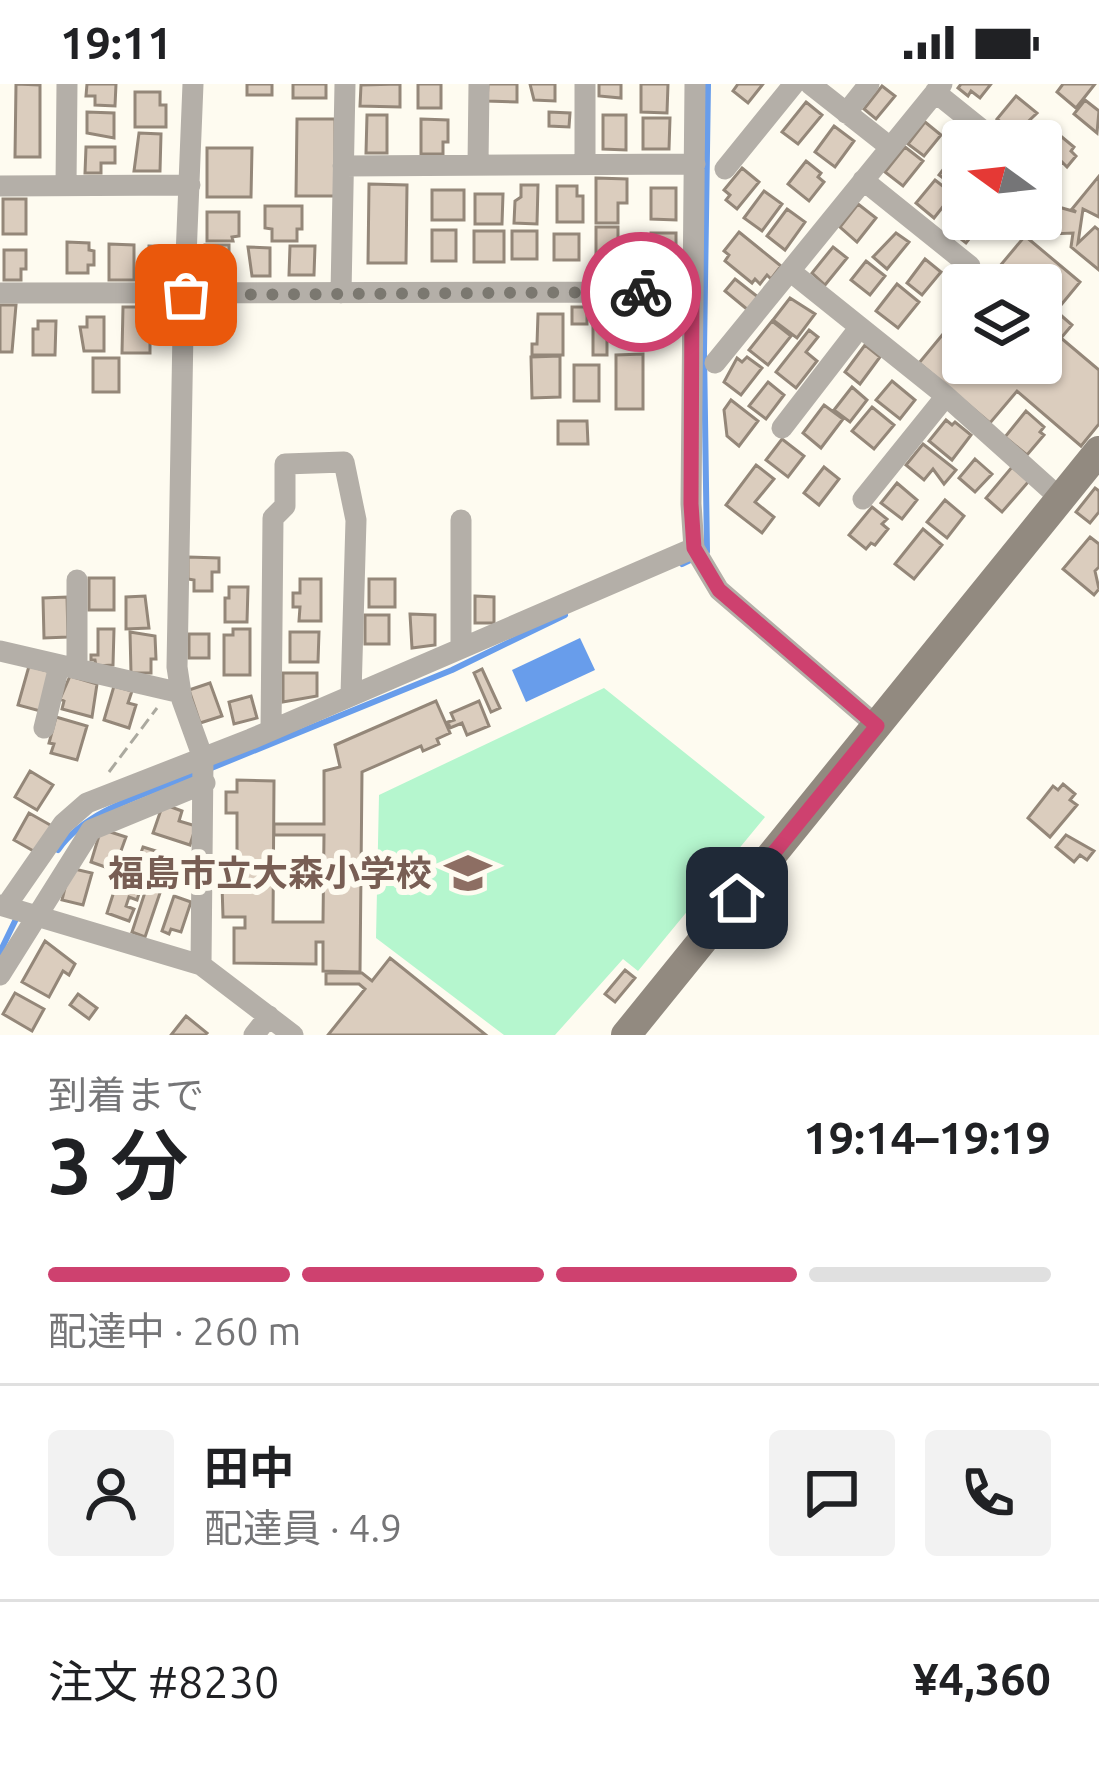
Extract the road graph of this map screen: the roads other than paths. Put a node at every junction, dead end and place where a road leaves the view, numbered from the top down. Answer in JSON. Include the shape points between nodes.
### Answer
{"nodes":[{"id":1,"x":67,"y":84,"type":"edge"},
{"id":2,"x":193,"y":84,"type":"edge"},
{"id":3,"x":345,"y":84,"type":"edge"},
{"id":4,"x":479,"y":84,"type":"edge"},
{"id":5,"x":585,"y":84,"type":"edge"},
{"id":6,"x":695,"y":84,"type":"edge"},
{"id":7,"x":794,"y":84,"type":"edge"},
{"id":8,"x":810,"y":84,"type":"edge"},
{"id":9,"x":869,"y":84,"type":"edge"},
{"id":10,"x":938,"y":88,"type":"edge"},
{"id":11,"x":846,"y":113,"type":"junction"},
{"id":12,"x":973,"y":120,"type":"edge"},
{"id":13,"x":890,"y":147,"type":"junction"},
{"id":14,"x":695,"y":164,"type":"junction"},
{"id":15,"x":478,"y":165,"type":"junction"},
{"id":16,"x":585,"y":165,"type":"junction"},
{"id":17,"x":343,"y":166,"type":"junction"},
{"id":18,"x":725,"y":169,"type":"dead end"},
{"id":19,"x":863,"y":180,"type":"junction"},
{"id":20,"x":66,"y":185,"type":"junction"},
{"id":21,"x":190,"y":185,"type":"junction"},
{"id":22,"x":0,"y":186,"type":"edge"},
{"id":23,"x":968,"y":264,"type":"edge"},
{"id":24,"x":790,"y":272,"type":"junction"},
{"id":25,"x":692,"y":292,"type":"junction"},
{"id":26,"x":0,"y":293,"type":"edge"},
{"id":27,"x":341,"y":293,"type":"junction"},
{"id":28,"x":186,"y":295,"type":"junction"},
{"id":29,"x":860,"y":327,"type":"junction"},
{"id":30,"x":716,"y":363,"type":"dead end"},
{"id":31,"x":946,"y":396,"type":"junction"},
{"id":32,"x":782,"y":428,"type":"dead end"},
{"id":33,"x":1099,"y":451,"type":"edge"},
{"id":34,"x":863,"y":499,"type":"dead end"},
{"id":35,"x":1061,"y":499,"type":"junction"},
{"id":36,"x":461,"y":520,"type":"dead end"},
{"id":37,"x":694,"y":548,"type":"junction"},
{"id":38,"x":77,"y":580,"type":"dead end"},
{"id":39,"x":461,"y":647,"type":"junction"},
{"id":40,"x":0,"y":651,"type":"edge"},
{"id":41,"x":68,"y":668,"type":"junction"},
{"id":42,"x":174,"y":692,"type":"junction"},
{"id":43,"x":350,"y":694,"type":"junction"},
{"id":44,"x":877,"y":726,"type":"junction"},
{"id":45,"x":44,"y":728,"type":"dead end"},
{"id":46,"x":271,"y":730,"type":"junction"},
{"id":47,"x":204,"y":771,"type":"junction"},
{"id":48,"x":16,"y":909,"type":"edge"},
{"id":49,"x":201,"y":965,"type":"junction"},
{"id":50,"x":0,"y":975,"type":"edge"},
{"id":51,"x":269,"y":1016,"type":"junction"},
{"id":52,"x":254,"y":1035,"type":"edge"},
{"id":53,"x":293,"y":1035,"type":"edge"},
{"id":54,"x":626,"y":1035,"type":"edge"}],
"edges":[{"from":1,"to":20,"type":"street"},
{"from":2,"to":21,"type":"street"},
{"from":3,"to":17,"type":"street"},
{"from":4,"to":15,"type":"street"},
{"from":5,"to":16,"type":"street"},
{"from":6,"to":14,"type":"street"},
{"from":7,"to":18,"type":"street"},
{"from":8,"to":11,"type":"street"},
{"from":9,"to":11,"type":"street"},
{"from":10,"to":12,"type":"street"},
{"from":10,"to":13,"type":"street"},
{"from":11,"to":13,"type":"street"},
{"from":13,"to":19,"type":"street"},
{"from":14,"to":16,"type":"street"},
{"from":14,"to":25,"type":"street"},
{"from":15,"to":16,"type":"street"},
{"from":15,"to":17,"type":"street"},
{"from":17,"to":27,"type":"street"},
{"from":19,"to":23,"type":"street"},
{"from":19,"to":24,"type":"street"},
{"from":20,"to":21,"type":"street"},
{"from":20,"to":22,"type":"street"},
{"from":21,"to":28,"type":"street"},
{"from":24,"to":29,"type":"street"},
{"from":24,"to":30,"type":"street"},
{"from":25,"to":27,"type":"street"},
{"from":25,"to":37,"type":"street"},
{"from":26,"to":28,"type":"street"},
{"from":27,"to":28,"type":"street"},
{"from":28,"to":42,"type":"street"},
{"from":29,"to":31,"type":"street"},
{"from":29,"to":32,"type":"street"},
{"from":31,"to":34,"type":"street"},
{"from":31,"to":35,"type":"street"},
{"from":33,"to":35,"type":"street"},
{"from":35,"to":44,"type":"street"},
{"from":36,"to":39,"type":"street"},
{"from":37,"to":39,"type":"street"},
{"from":37,"to":44,"type":"street","via":[[719,590]]},
{"from":38,"to":41,"type":"street"},
{"from":39,"to":43,"type":"street"},
{"from":40,"to":41,"type":"street"},
{"from":41,"to":42,"type":"street"},
{"from":41,"to":45,"type":"street"},
{"from":42,"to":47,"type":"street"},
{"from":43,"to":46,"type":"street"},
{"from":43,"to":46,"type":"street","via":[[356,520],[344,462],[285,464],[285,506],[273,518]]},
{"from":44,"to":54,"type":"street"},
{"from":46,"to":47,"type":"street"},
{"from":47,"to":48,"type":"street","via":[[91,830]]},
{"from":47,"to":48,"type":"street","via":[[87,803],[63,824]]},
{"from":47,"to":49,"type":"street"},
{"from":48,"to":49,"type":"street"},
{"from":48,"to":50,"type":"street"},
{"from":49,"to":51,"type":"street"},
{"from":51,"to":52,"type":"street"},
{"from":51,"to":53,"type":"street"}]}
